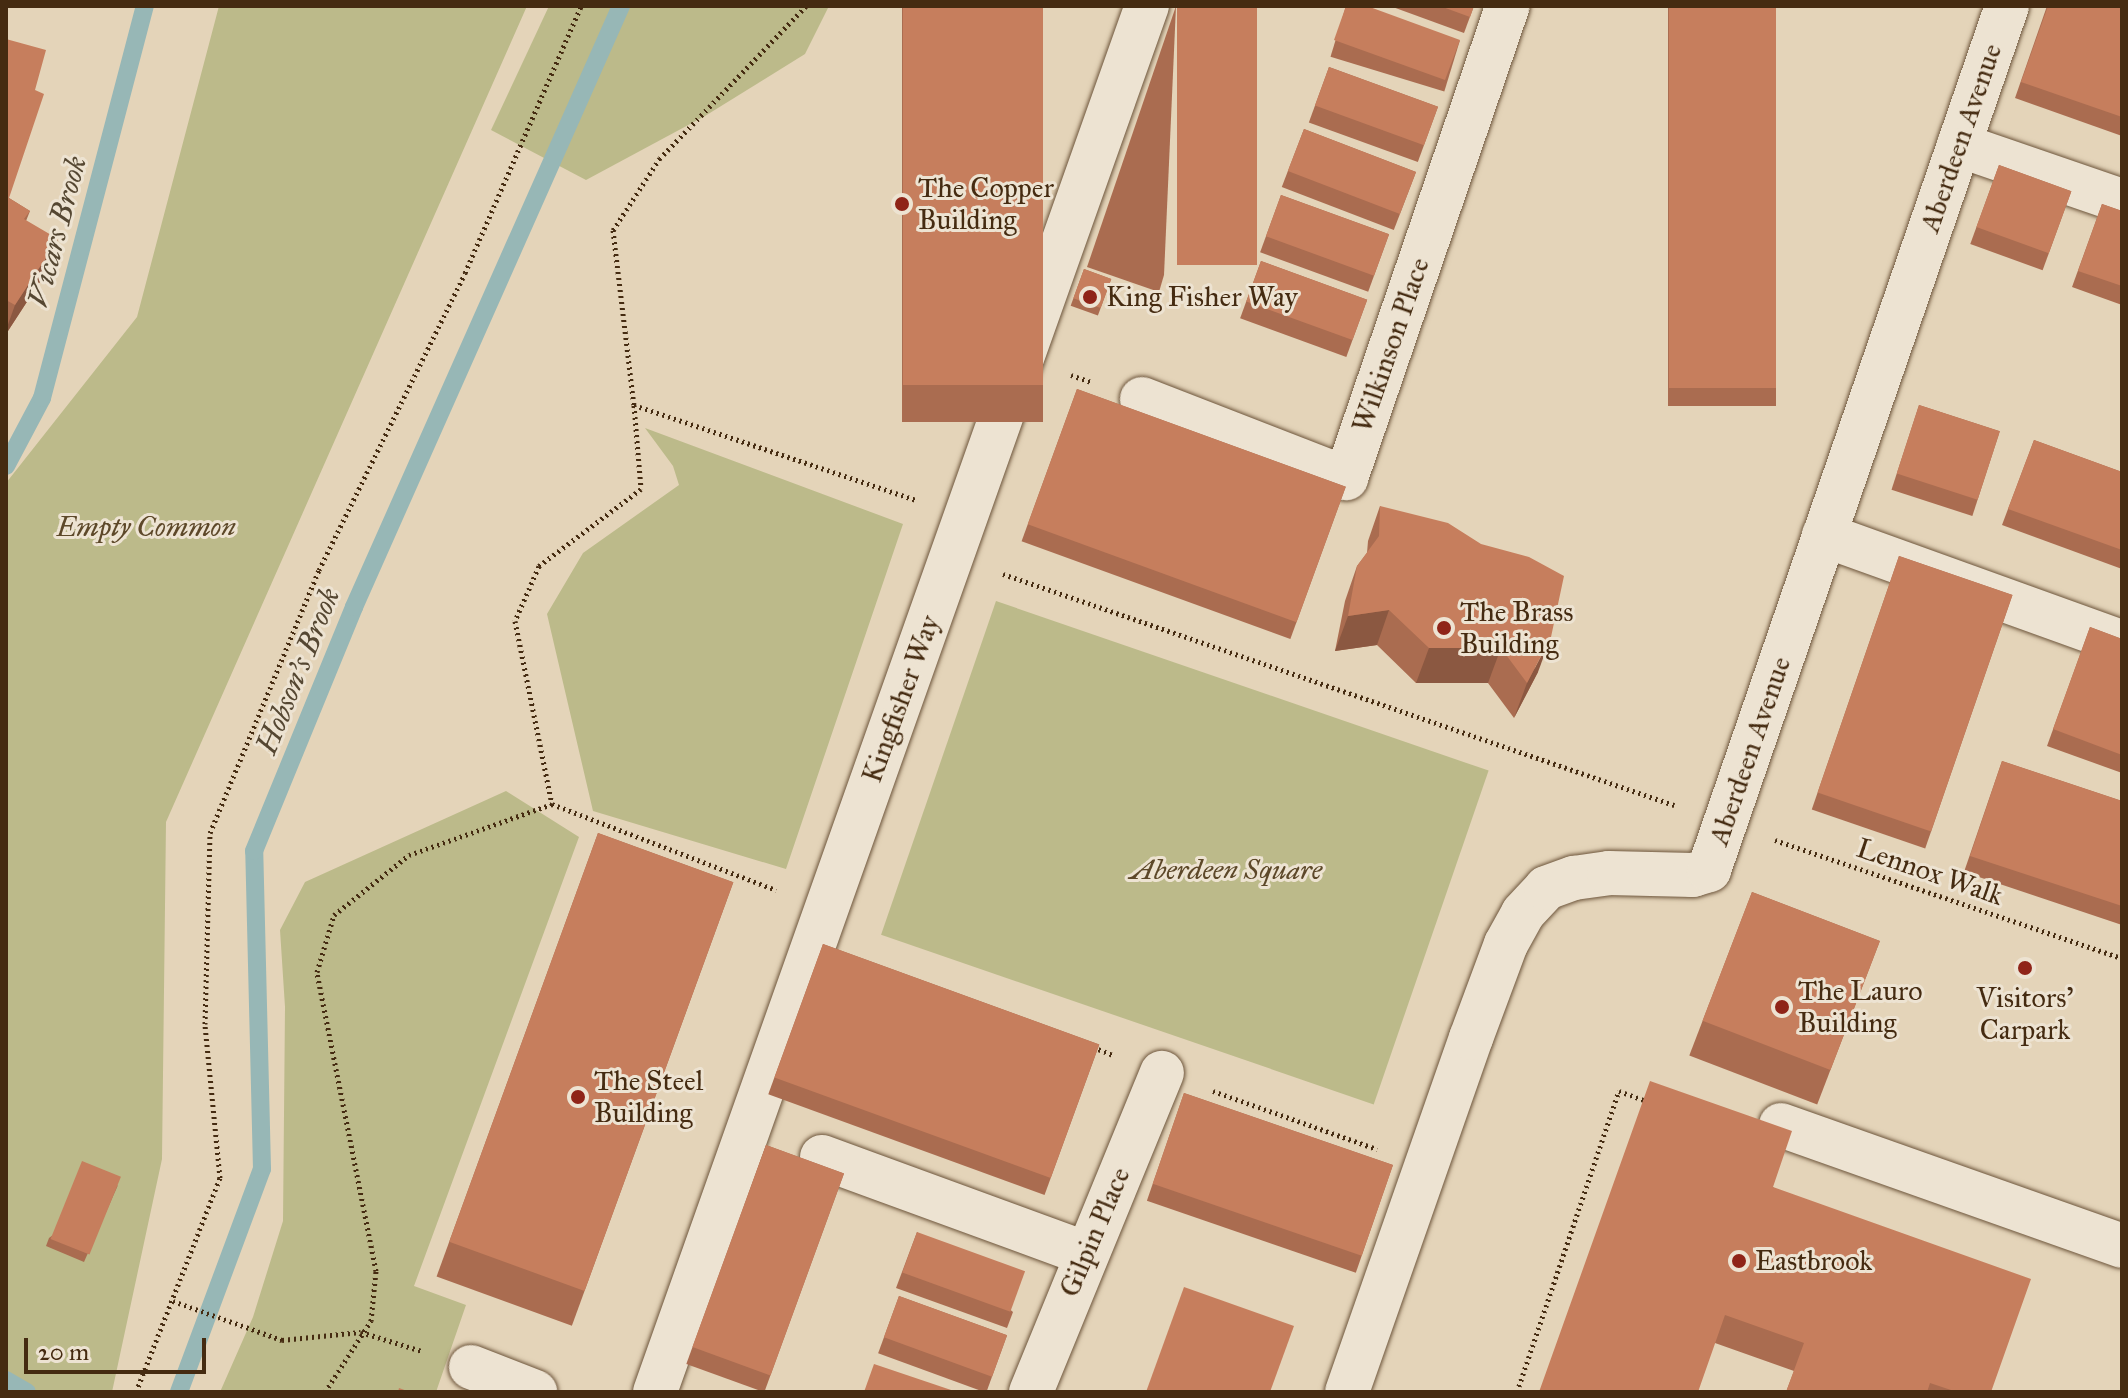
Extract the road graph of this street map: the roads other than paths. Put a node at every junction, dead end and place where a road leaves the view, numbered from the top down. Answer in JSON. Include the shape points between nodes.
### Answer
{"nodes":[{"id":1,"x":1147,"y":6,"type":"edge"},
{"id":2,"x":1508,"y":6,"type":"edge"},
{"id":3,"x":2007,"y":6,"type":"edge"},
{"id":4,"x":1959,"y":145,"type":"junction"},
{"id":5,"x":2122,"y":201,"type":"edge"},
{"id":6,"x":1142,"y":399,"type":"road end"},
{"id":7,"x":1824,"y":535,"type":"junction"},
{"id":8,"x":2122,"y":642,"type":"edge"},
{"id":9,"x":1162,"y":1073,"type":"dead end"},
{"id":10,"x":1781,"y":1125,"type":"edge"},
{"id":11,"x":822,"y":1157,"type":"dead end"},
{"id":12,"x":2122,"y":1246,"type":"edge"},
{"id":13,"x":1085,"y":1253,"type":"junction"},
{"id":14,"x":471,"y":1367,"type":"road end"},
{"id":15,"x":535,"y":1392,"type":"edge"},
{"id":16,"x":655,"y":1392,"type":"edge"},
{"id":17,"x":1031,"y":1392,"type":"edge"},
{"id":18,"x":1347,"y":1392,"type":"edge"}],
"edges":[{"from":1,"to":16,"type":"street","name":"Kingfisher Way"},
{"from":2,"to":6,"type":"street","name":"Wilkinson Place","via":[[1346,478]]},
{"from":3,"to":4,"type":"street","name":"Aberdeen Avenue"},
{"from":4,"to":5,"type":"street"},
{"from":4,"to":7,"type":"street","name":"Aberdeen Avenue"},
{"from":7,"to":8,"type":"street"},
{"from":7,"to":18,"type":"street","name":"Aberdeen Avenue","via":[[1709,870],[1693,875],[1609,873],[1574,878],[1546,888],[1523,913],[1471,1038]]},
{"from":9,"to":13,"type":"street","name":"Gilpin Place"},
{"from":10,"to":12,"type":"street"},
{"from":11,"to":13,"type":"street"},
{"from":13,"to":17,"type":"street","name":"Gilpin Place"},
{"from":14,"to":15,"type":"street"}]}
